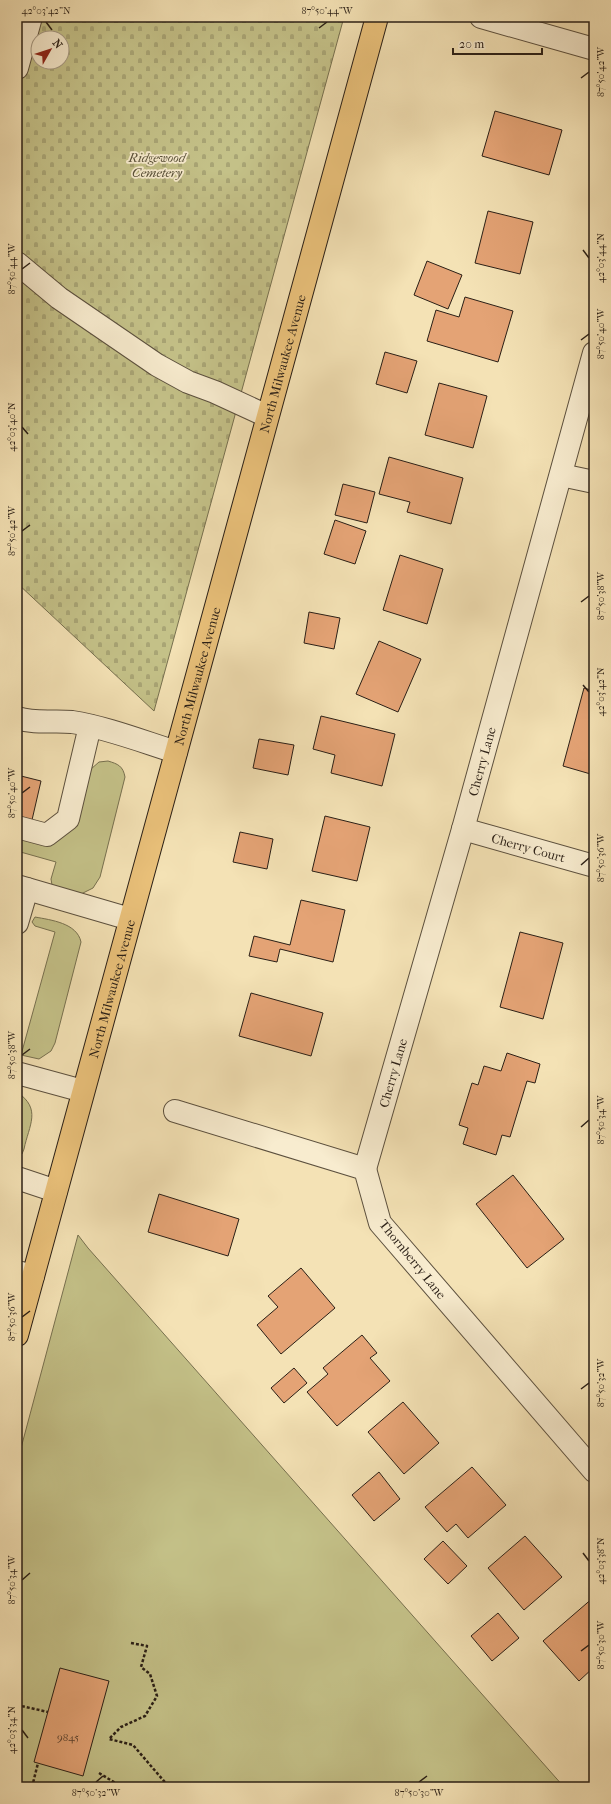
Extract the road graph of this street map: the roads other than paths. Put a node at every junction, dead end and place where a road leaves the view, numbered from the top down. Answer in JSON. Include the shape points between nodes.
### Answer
{"nodes":[{"id":1,"x":31,"y":17,"type":"edge"},
{"id":2,"x":377,"y":17,"type":"edge"},
{"id":3,"x":481,"y":17,"type":"edge"},
{"id":4,"x":594,"y":49,"type":"edge"},
{"id":5,"x":17,"y":68,"type":"edge"},
{"id":6,"x":17,"y":263,"type":"edge"},
{"id":7,"x":594,"y":353,"type":"edge"},
{"id":8,"x":267,"y":416,"type":"junction"},
{"id":9,"x":561,"y":475,"type":"junction"},
{"id":10,"x":594,"y":482,"type":"edge"},
{"id":11,"x":17,"y":718,"type":"edge"},
{"id":12,"x":90,"y":726,"type":"junction"},
{"id":13,"x":176,"y":752,"type":"junction"},
{"id":14,"x":17,"y":827,"type":"edge"},
{"id":15,"x":462,"y":829,"type":"junction"},
{"id":16,"x":594,"y":866,"type":"edge"},
{"id":17,"x":22,"y":887,"type":"edge"},
{"id":18,"x":130,"y":919,"type":"junction"},
{"id":19,"x":17,"y":923,"type":"edge"},
{"id":20,"x":17,"y":1073,"type":"edge"},
{"id":21,"x":83,"y":1091,"type":"junction"},
{"id":22,"x":175,"y":1111,"type":"dead end"},
{"id":23,"x":365,"y":1169,"type":"junction"},
{"id":24,"x":17,"y":1178,"type":"edge"},
{"id":25,"x":56,"y":1191,"type":"junction"},
{"id":26,"x":25,"y":1274,"type":"edge"},
{"id":27,"x":17,"y":1335,"type":"edge"},
{"id":28,"x":594,"y":1471,"type":"edge"}],
"edges":[{"from":1,"to":5,"type":"street"},
{"from":2,"to":8,"type":"main road","name":"North Milwaukee Avenue"},
{"from":3,"to":4,"type":"street"},
{"from":6,"to":8,"type":"street","via":[[59,298],[157,365],[188,382]]},
{"from":7,"to":9,"type":"street","name":"Cherry Lane"},
{"from":8,"to":13,"type":"main road","name":"North Milwaukee Avenue"},
{"from":9,"to":10,"type":"street"},
{"from":9,"to":15,"type":"street","name":"Cherry Lane"},
{"from":11,"to":12,"type":"street","via":[[30,722],[71,722]]},
{"from":12,"to":13,"type":"street"},
{"from":12,"to":14,"type":"street","via":[[68,820],[47,835]]},
{"from":13,"to":18,"type":"main road","name":"North Milwaukee Avenue"},
{"from":15,"to":16,"type":"street","name":"Cherry Court"},
{"from":15,"to":23,"type":"street","name":"Cherry Lane"},
{"from":17,"to":18,"type":"street"},
{"from":17,"to":19,"type":"street"},
{"from":18,"to":21,"type":"main road","name":"North Milwaukee Avenue"},
{"from":20,"to":21,"type":"street"},
{"from":21,"to":25,"type":"main road","name":"North Milwaukee Avenue"},
{"from":22,"to":23,"type":"street"},
{"from":23,"to":28,"type":"street","name":"Thornberry Lane","via":[[380,1223]]},
{"from":24,"to":25,"type":"street"},
{"from":25,"to":26,"type":"main road","name":"North Milwaukee Avenue"},
{"from":26,"to":27,"type":"main road","name":"North Milwaukee Avenue"}]}
